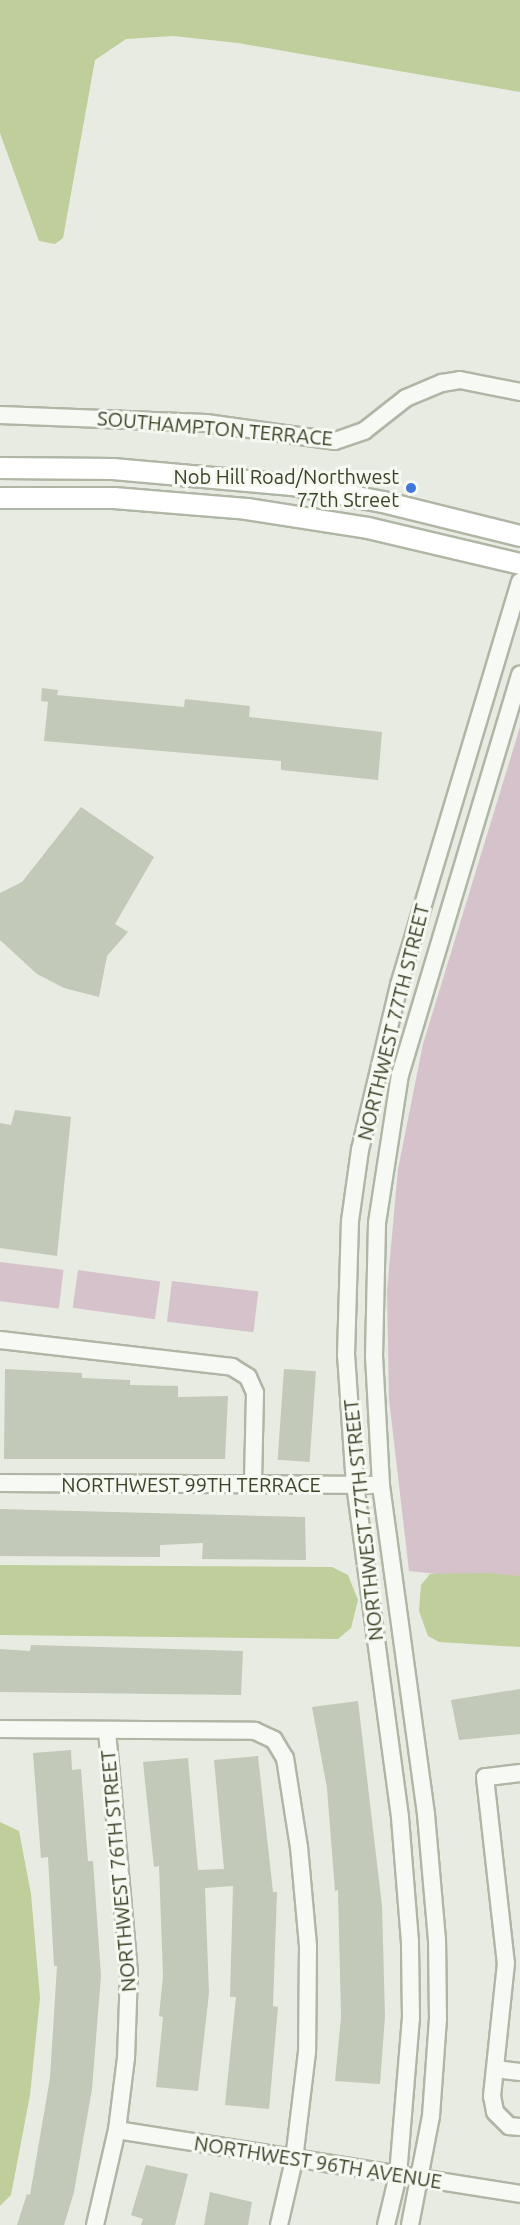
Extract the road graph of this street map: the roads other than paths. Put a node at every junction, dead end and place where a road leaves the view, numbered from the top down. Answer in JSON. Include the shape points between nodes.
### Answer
{"nodes":[{"id":1,"x":520,"y":392,"type":"edge"},
{"id":2,"x":0,"y":416,"type":"edge"},
{"id":3,"x":0,"y":468,"type":"edge"},
{"id":4,"x":0,"y":498,"type":"edge"},
{"id":5,"x":520,"y":536,"type":"edge"},
{"id":6,"x":520,"y":564,"type":"edge"},
{"id":7,"x":520,"y":582,"type":"edge"},
{"id":8,"x":520,"y":675,"type":"edge"},
{"id":9,"x":0,"y":1340,"type":"edge"},
{"id":10,"x":0,"y":1483,"type":"edge"},
{"id":11,"x":253,"y":1484,"type":"junction"},
{"id":12,"x":355,"y":1485,"type":"junction"},
{"id":13,"x":381,"y":1485,"type":"junction"},
{"id":14,"x":0,"y":1729,"type":"edge"},
{"id":15,"x":106,"y":1730,"type":"junction"},
{"id":16,"x":520,"y":1773,"type":"edge"},
{"id":17,"x":513,"y":1964,"type":"edge"},
{"id":18,"x":495,"y":2069,"type":"junction"},
{"id":19,"x":520,"y":2072,"type":"edge"},
{"id":20,"x":520,"y":2127,"type":"edge"},
{"id":21,"x":117,"y":2130,"type":"junction"},
{"id":22,"x":294,"y":2160,"type":"junction"},
{"id":23,"x":398,"y":2175,"type":"junction"},
{"id":24,"x":420,"y":2178,"type":"junction"},
{"id":25,"x":520,"y":2194,"type":"edge"},
{"id":26,"x":95,"y":2225,"type":"edge"},
{"id":27,"x":279,"y":2225,"type":"edge"},
{"id":28,"x":386,"y":2225,"type":"edge"},
{"id":29,"x":410,"y":2225,"type":"edge"}],
"edges":[{"from":1,"to":2,"type":"street","name":"SOUTHAMPTON TERRACE","via":[[460,380],[442,382],[406,398],[364,431],[335,441],[184,421]]},
{"from":3,"to":5,"type":"main road","via":[[112,469],[281,484],[383,502]]},
{"from":4,"to":6,"type":"main road","via":[[114,498],[247,509],[369,528]]},
{"from":7,"to":12,"type":"street","name":"NORTHWEST 77TH STREET","via":[[399,985],[360,1150],[346,1282],[346,1355]]},
{"from":8,"to":13,"type":"street","name":"NORTHWEST 77TH STREET","via":[[423,992],[400,1075],[385,1153],[375,1283]]},
{"from":9,"to":11,"type":"street","via":[[232,1367],[248,1377],[255,1393]]},
{"from":10,"to":11,"type":"street","name":"NORTHWEST 99TH TERRACE"},
{"from":11,"to":12,"type":"street","name":"NORTHWEST 99TH TERRACE"},
{"from":12,"to":13,"type":"street","name":"NORTHWEST 99TH TERRACE"},
{"from":12,"to":23,"type":"street","name":"NORTHWEST 77TH STREET","via":[[400,1817],[410,1942],[411,2018]]},
{"from":13,"to":24,"type":"street","name":"NORTHWEST 77TH STREET","via":[[426,1814],[437,1940],[438,2029],[431,2116]]},
{"from":14,"to":15,"type":"street"},
{"from":15,"to":21,"type":"street","name":"NORTHWEST 76TH STREET","via":[[129,1972],[126,2058]]},
{"from":15,"to":22,"type":"street","via":[[255,1731],[274,1740],[285,1758],[299,1847],[308,1946],[307,2052]]},
{"from":16,"to":17,"type":"street","via":[[486,1777]]},
{"from":17,"to":18,"type":"street"},
{"from":18,"to":19,"type":"street"},
{"from":18,"to":20,"type":"street","via":[[495,2112],[509,2126]]},
{"from":21,"to":22,"type":"street","name":"NORTHWEST 96TH AVENUE"},
{"from":21,"to":26,"type":"street","name":"NORTHWEST 76TH STREET"},
{"from":22,"to":23,"type":"street","name":"NORTHWEST 96TH AVENUE"},
{"from":22,"to":27,"type":"street"},
{"from":23,"to":24,"type":"street","name":"NORTHWEST 96TH AVENUE"},
{"from":23,"to":28,"type":"street","name":"NORTHWEST 77TH STREET"},
{"from":24,"to":25,"type":"street","name":"NORTHWEST 96TH AVENUE"},
{"from":24,"to":29,"type":"street","name":"NORTHWEST 77TH STREET"}]}
